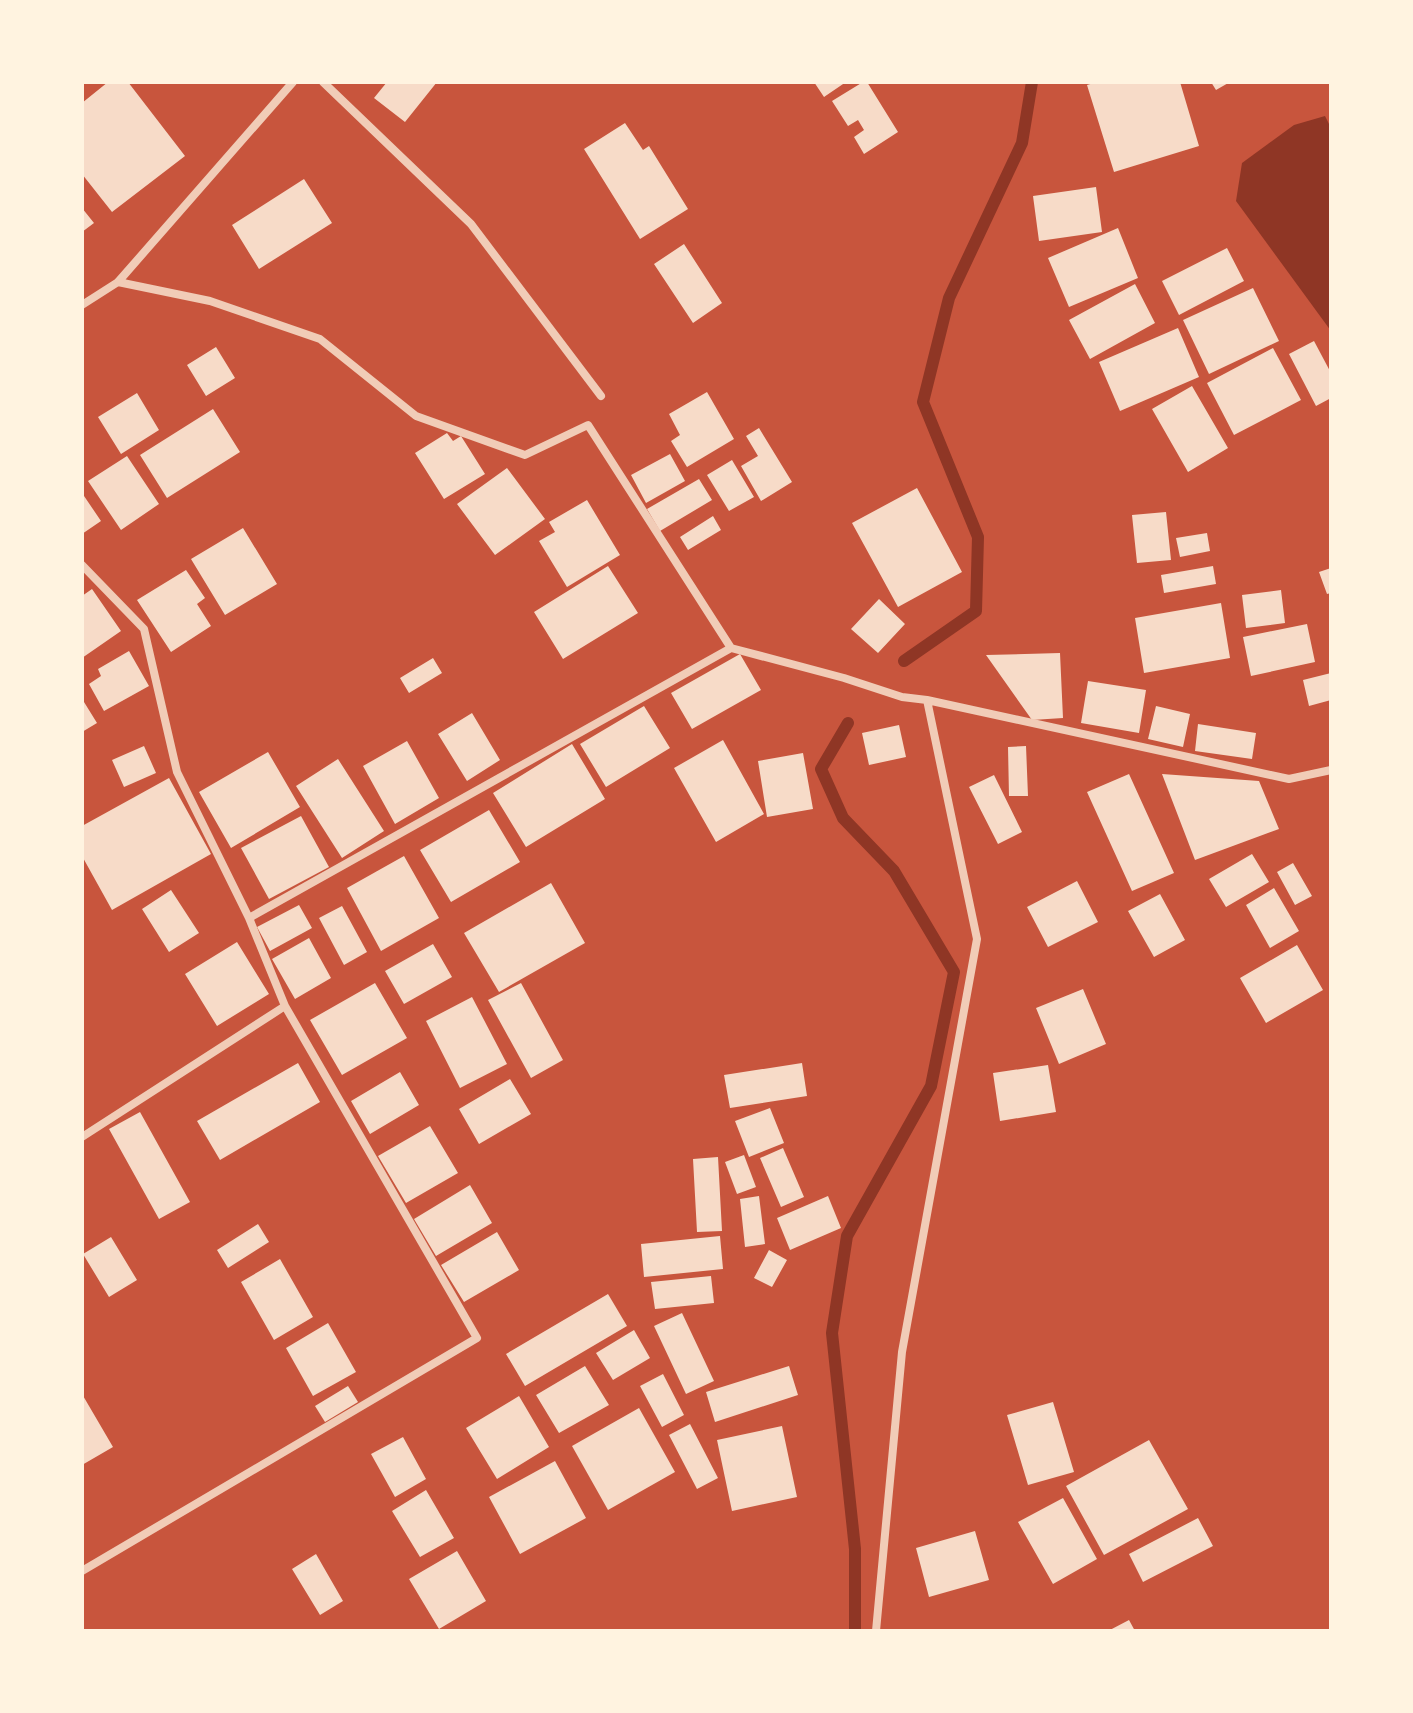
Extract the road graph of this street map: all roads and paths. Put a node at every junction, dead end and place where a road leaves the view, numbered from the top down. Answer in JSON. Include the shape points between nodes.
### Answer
{"nodes":[{"id":1,"x":293,"y":82,"type":"edge"},
{"id":2,"x":323,"y":82,"type":"edge"},
{"id":3,"x":118,"y":282,"type":"junction"},
{"id":4,"x":82,"y":305,"type":"edge"},
{"id":5,"x":601,"y":396,"type":"dead end"},
{"id":6,"x":82,"y":565,"type":"edge"},
{"id":7,"x":731,"y":648,"type":"junction"},
{"id":8,"x":927,"y":700,"type":"junction"},
{"id":9,"x":1331,"y":770,"type":"edge"},
{"id":10,"x":249,"y":918,"type":"junction"},
{"id":11,"x":285,"y":1006,"type":"junction"},
{"id":12,"x":82,"y":1137,"type":"edge"},
{"id":13,"x":82,"y":1571,"type":"edge"},
{"id":14,"x":876,"y":1631,"type":"edge"}],
"edges":[{"from":1,"to":3,"type":"street"},
{"from":2,"to":5,"type":"street","via":[[471,224]]},
{"from":3,"to":4,"type":"street"},
{"from":3,"to":7,"type":"street","via":[[210,301],[320,339],[416,416],[525,455],[588,425]]},
{"from":6,"to":10,"type":"street","via":[[144,629],[177,772]]},
{"from":7,"to":8,"type":"street"},
{"from":7,"to":10,"type":"street"},
{"from":8,"to":9,"type":"street","via":[[1289,779]]},
{"from":8,"to":14,"type":"street","via":[[977,939],[902,1352]]},
{"from":10,"to":11,"type":"street"},
{"from":11,"to":12,"type":"street"},
{"from":11,"to":13,"type":"street","via":[[477,1338]]}]}
